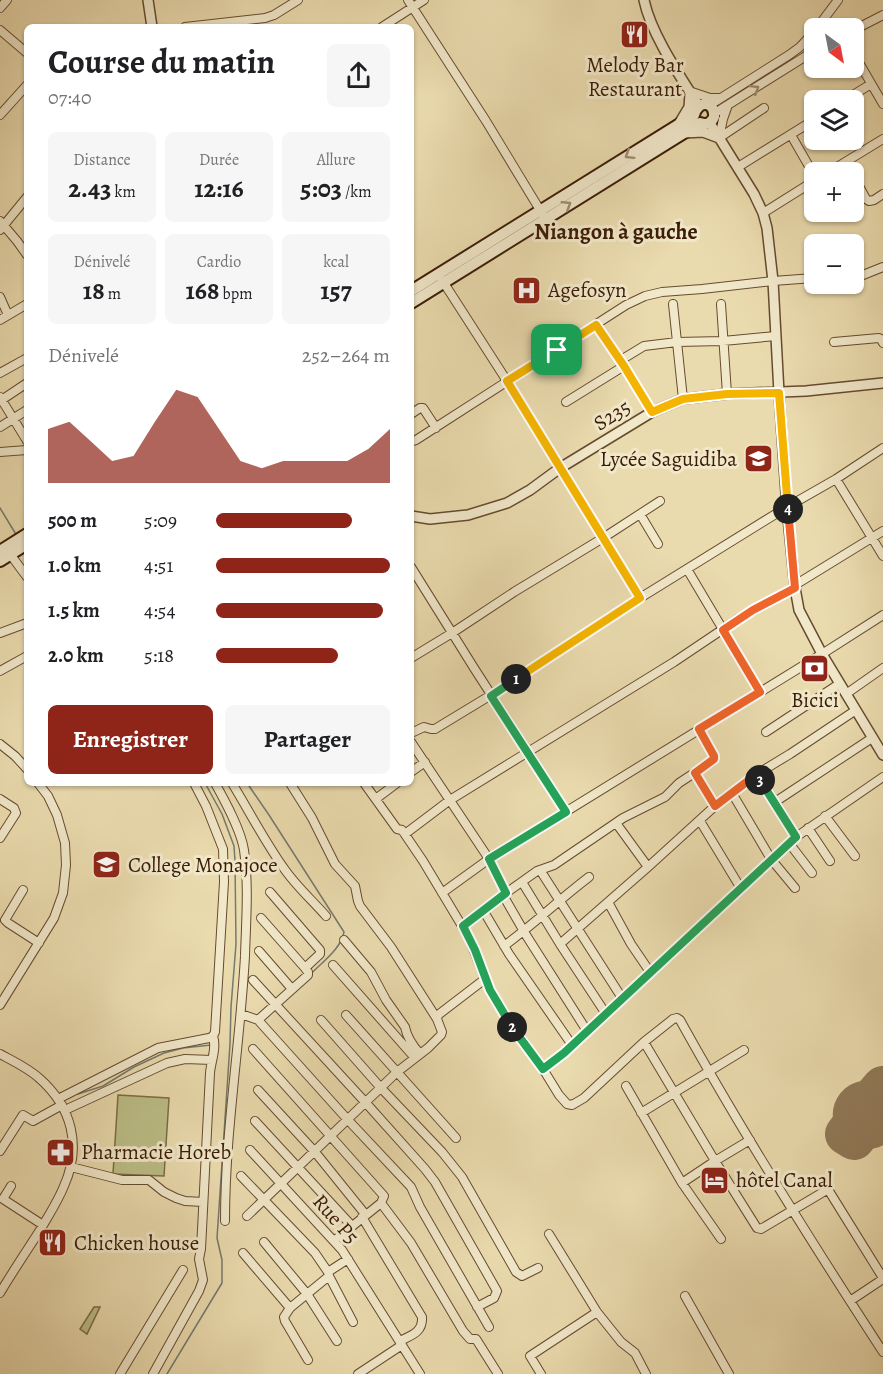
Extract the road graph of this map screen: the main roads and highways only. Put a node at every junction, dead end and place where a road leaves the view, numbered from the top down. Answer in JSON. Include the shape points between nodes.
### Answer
{"nodes":[{"id":1,"x":704,"y":114,"type":"road end"},
{"id":2,"x":441,"y":278,"type":"junction"},
{"id":3,"x":414,"y":290,"type":"edge"},
{"id":4,"x":414,"y":300,"type":"edge"},
{"id":5,"x":17,"y":544,"type":"edge"},
{"id":6,"x":0,"y":561,"type":"edge"}],
"edges":[{"from":1,"to":2,"type":"main road"},
{"from":2,"to":3,"type":"main road"},
{"from":2,"to":4,"type":"main road"},
{"from":5,"to":6,"type":"main road"}]}
